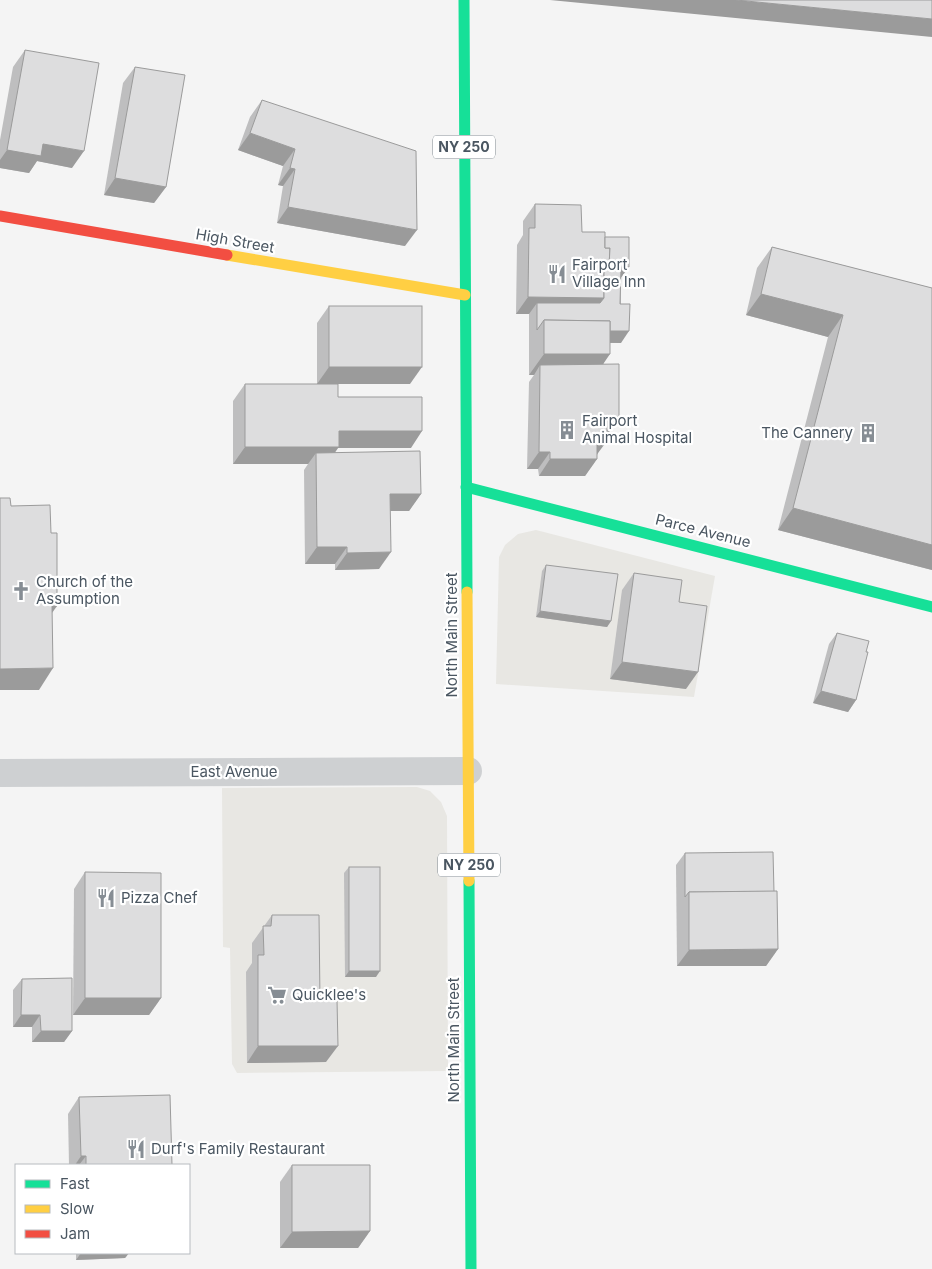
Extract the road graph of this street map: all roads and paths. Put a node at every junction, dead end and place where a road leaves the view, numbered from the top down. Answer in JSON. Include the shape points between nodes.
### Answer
{"nodes":[{"id":1,"x":464,"y":0,"type":"edge"},
{"id":2,"x":0,"y":216,"type":"edge"},
{"id":3,"x":465,"y":295,"type":"junction"},
{"id":4,"x":466,"y":487,"type":"junction"},
{"id":5,"x":932,"y":607,"type":"edge"},
{"id":6,"x":468,"y":771,"type":"junction"},
{"id":7,"x":0,"y":773,"type":"edge"},
{"id":8,"x":470,"y":1269,"type":"edge"}],
"edges":[{"from":1,"to":3,"type":"main road","name":"North Main Street","number":"NY 250"},
{"from":2,"to":3,"type":"main road","name":"High Street"},
{"from":3,"to":4,"type":"main road","name":"North Main Street","number":"NY 250"},
{"from":4,"to":5,"type":"main road","name":"Parce Avenue"},
{"from":4,"to":6,"type":"main road","name":"North Main Street","number":"NY 250"},
{"from":6,"to":7,"type":"street","name":"East Avenue"},
{"from":6,"to":8,"type":"main road","name":"North Main Street","number":"NY 250"}]}
